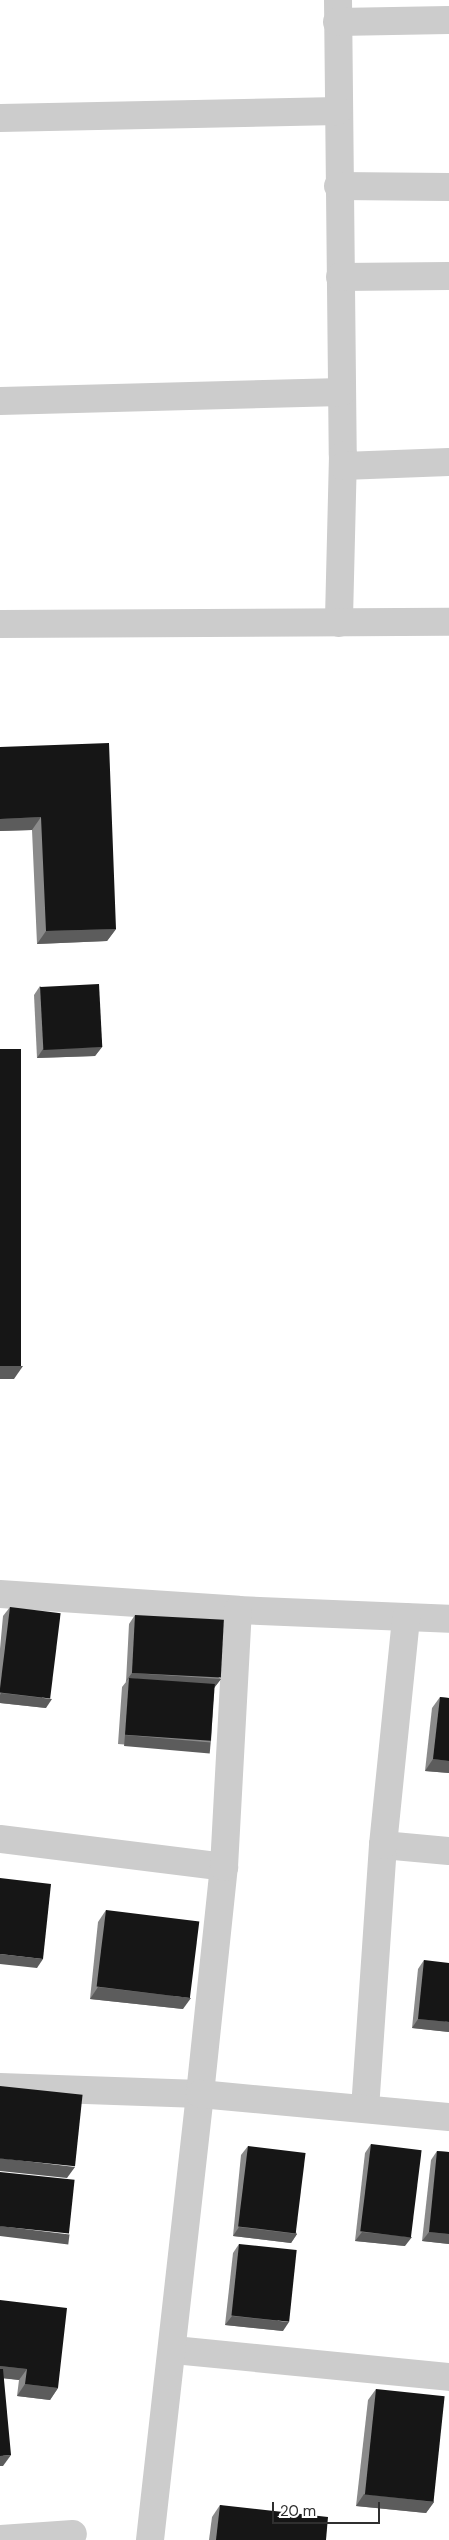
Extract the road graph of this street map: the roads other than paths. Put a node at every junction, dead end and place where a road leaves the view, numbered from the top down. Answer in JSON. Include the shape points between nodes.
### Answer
{"nodes":[{"id":1,"x":338,"y":11,"type":"edge"},
{"id":2,"x":449,"y":20,"type":"edge"},
{"id":3,"x":338,"y":111,"type":"junction"},
{"id":4,"x":0,"y":118,"type":"edge"},
{"id":5,"x":338,"y":186,"type":"junction"},
{"id":6,"x":449,"y":186,"type":"edge"},
{"id":7,"x":449,"y":276,"type":"edge"},
{"id":8,"x":340,"y":277,"type":"junction"},
{"id":9,"x":342,"y":392,"type":"junction"},
{"id":10,"x":0,"y":401,"type":"edge"},
{"id":11,"x":449,"y":462,"type":"edge"},
{"id":12,"x":343,"y":466,"type":"junction"},
{"id":13,"x":449,"y":622,"type":"edge"},
{"id":14,"x":339,"y":623,"type":"junction"},
{"id":15,"x":0,"y":624,"type":"edge"},
{"id":16,"x":0,"y":1594,"type":"edge"},
{"id":17,"x":238,"y":1610,"type":"junction"},
{"id":18,"x":406,"y":1617,"type":"junction"},
{"id":19,"x":449,"y":1619,"type":"edge"},
{"id":20,"x":0,"y":1839,"type":"edge"},
{"id":21,"x":383,"y":1845,"type":"junction"},
{"id":22,"x":449,"y":1851,"type":"edge"},
{"id":23,"x":224,"y":1867,"type":"junction"},
{"id":24,"x":0,"y":2087,"type":"edge"},
{"id":25,"x":200,"y":2094,"type":"junction"},
{"id":26,"x":365,"y":2109,"type":"junction"},
{"id":27,"x":449,"y":2117,"type":"edge"},
{"id":28,"x":174,"y":2350,"type":"junction"},
{"id":29,"x":449,"y":2377,"type":"edge"},
{"id":30,"x":73,"y":2534,"type":"dead end"},
{"id":31,"x":0,"y":2540,"type":"edge"},
{"id":32,"x":150,"y":2540,"type":"edge"}],
"edges":[{"from":1,"to":2,"type":"street"},
{"from":1,"to":3,"type":"street"},
{"from":3,"to":4,"type":"street"},
{"from":3,"to":5,"type":"street"},
{"from":5,"to":6,"type":"street"},
{"from":5,"to":8,"type":"street"},
{"from":7,"to":8,"type":"street"},
{"from":8,"to":9,"type":"street"},
{"from":9,"to":10,"type":"street"},
{"from":9,"to":12,"type":"street"},
{"from":11,"to":12,"type":"street"},
{"from":12,"to":14,"type":"street"},
{"from":13,"to":14,"type":"street"},
{"from":14,"to":15,"type":"street"},
{"from":16,"to":17,"type":"street"},
{"from":17,"to":18,"type":"street"},
{"from":17,"to":23,"type":"street"},
{"from":18,"to":19,"type":"street"},
{"from":18,"to":21,"type":"street"},
{"from":20,"to":23,"type":"street"},
{"from":21,"to":22,"type":"street"},
{"from":21,"to":26,"type":"street"},
{"from":23,"to":25,"type":"street"},
{"from":24,"to":25,"type":"street"},
{"from":25,"to":26,"type":"street"},
{"from":25,"to":28,"type":"street"},
{"from":26,"to":27,"type":"street"},
{"from":28,"to":29,"type":"street"},
{"from":28,"to":32,"type":"street"},
{"from":30,"to":31,"type":"street"}]}
